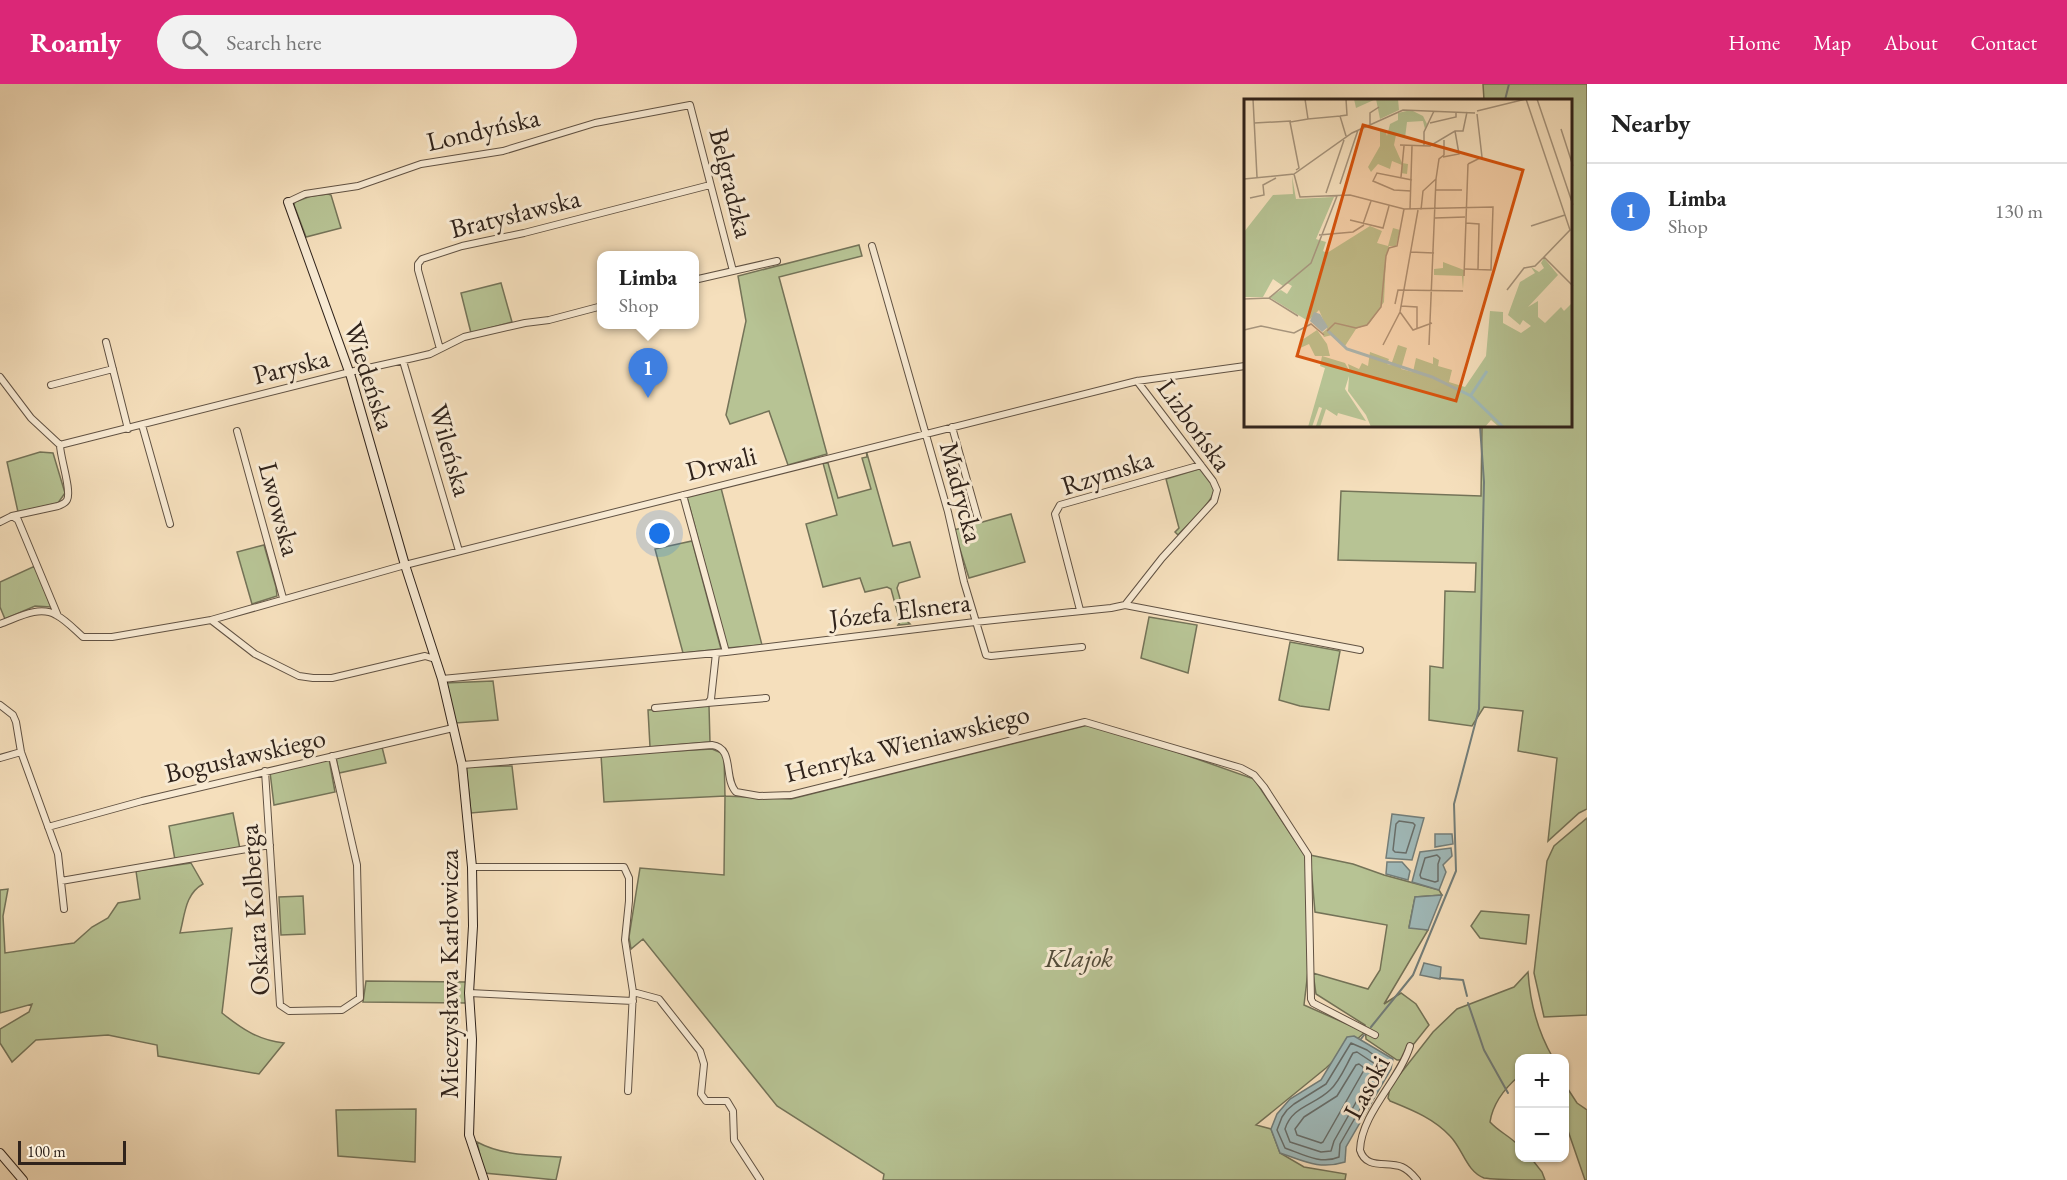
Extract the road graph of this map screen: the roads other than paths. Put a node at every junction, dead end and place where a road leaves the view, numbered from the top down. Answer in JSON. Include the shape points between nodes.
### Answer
{"nodes":[{"id":1,"x":690,"y":105,"type":"joint"},
{"id":2,"x":710,"y":185,"type":"junction"},
{"id":3,"x":288,"y":202,"type":"joint"},
{"id":4,"x":873,"y":246,"type":"dead end"},
{"id":5,"x":777,"y":261,"type":"dead end"},
{"id":6,"x":733,"y":271,"type":"junction"},
{"id":7,"x":699,"y":279,"type":"edge"},
{"id":8,"x":597,"y":307,"type":"edge"},
{"id":9,"x":106,"y":342,"type":"dead end"},
{"id":10,"x":440,"y":349,"type":"junction"},
{"id":11,"x":403,"y":361,"type":"junction"},
{"id":12,"x":1244,"y":366,"type":"edge"},
{"id":13,"x":113,"y":369,"type":"junction"},
{"id":14,"x":350,"y":372,"type":"junction"},
{"id":15,"x":0,"y":377,"type":"edge"},
{"id":16,"x":1137,"y":381,"type":"junction"},
{"id":17,"x":51,"y":385,"type":"dead end"},
{"id":18,"x":142,"y":425,"type":"junction"},
{"id":19,"x":952,"y":427,"type":"junction"},
{"id":20,"x":128,"y":429,"type":"junction"},
{"id":21,"x":237,"y":430,"type":"dead end"},
{"id":22,"x":925,"y":434,"type":"junction"},
{"id":23,"x":60,"y":445,"type":"junction"},
{"id":24,"x":1201,"y":465,"type":"junction"},
{"id":25,"x":683,"y":495,"type":"junction"},
{"id":26,"x":12,"y":516,"type":"junction"},
{"id":27,"x":978,"y":519,"type":"dead end"},
{"id":28,"x":0,"y":522,"type":"edge"},
{"id":29,"x":170,"y":524,"type":"dead end"},
{"id":30,"x":459,"y":551,"type":"junction"},
{"id":31,"x":405,"y":565,"type":"junction"},
{"id":32,"x":283,"y":598,"type":"junction"},
{"id":33,"x":1125,"y":605,"type":"junction"},
{"id":34,"x":1080,"y":610,"type":"junction"},
{"id":35,"x":58,"y":616,"type":"junction"},
{"id":36,"x":212,"y":620,"type":"junction"},
{"id":37,"x":975,"y":622,"type":"junction"},
{"id":38,"x":0,"y":624,"type":"edge"},
{"id":39,"x":1082,"y":647,"type":"dead end"},
{"id":40,"x":1360,"y":650,"type":"dead end"},
{"id":41,"x":726,"y":652,"type":"junction"},
{"id":42,"x":716,"y":653,"type":"junction"},
{"id":43,"x":435,"y":659,"type":"junction"},
{"id":44,"x":442,"y":679,"type":"junction"},
{"id":45,"x":765,"y":698,"type":"dead end"},
{"id":46,"x":706,"y":703,"type":"junction"},
{"id":47,"x":0,"y":705,"type":"edge"},
{"id":48,"x":654,"y":708,"type":"dead end"},
{"id":49,"x":453,"y":728,"type":"junction"},
{"id":50,"x":21,"y":752,"type":"junction"},
{"id":51,"x":332,"y":756,"type":"junction"},
{"id":52,"x":0,"y":758,"type":"edge"},
{"id":53,"x":462,"y":765,"type":"junction"},
{"id":54,"x":265,"y":771,"type":"junction"},
{"id":55,"x":48,"y":827,"type":"junction"},
{"id":56,"x":270,"y":845,"type":"junction"},
{"id":57,"x":472,"y":867,"type":"junction"},
{"id":58,"x":61,"y":881,"type":"junction"},
{"id":59,"x":64,"y":909,"type":"dead end"},
{"id":60,"x":633,"y":992,"type":"junction"},
{"id":61,"x":469,"y":993,"type":"junction"},
{"id":62,"x":633,"y":1000,"type":"junction"},
{"id":63,"x":1375,"y":1035,"type":"dead end"},
{"id":64,"x":1410,"y":1046,"type":"dead end"},
{"id":65,"x":628,"y":1091,"type":"dead end"},
{"id":66,"x":0,"y":1153,"type":"edge"},
{"id":67,"x":23,"y":1180,"type":"edge"},
{"id":68,"x":484,"y":1180,"type":"edge"},
{"id":69,"x":760,"y":1180,"type":"edge"},
{"id":70,"x":1418,"y":1180,"type":"edge"}],
"edges":[{"from":1,"to":2,"type":"street","name":"Belgradzka"},
{"from":1,"to":3,"type":"street","name":"Londyńska","via":[[595,123],[503,150],[421,164],[358,186],[305,194]]},
{"from":2,"to":6,"type":"street","name":"Belgradzka"},
{"from":2,"to":10,"type":"street","name":"Bratysławska","via":[[422,259],[418,270]]},
{"from":3,"to":14,"type":"street","name":"Wiedeńska"},
{"from":4,"to":22,"type":"street","name":"Madrycka"},
{"from":5,"to":6,"type":"street"},
{"from":6,"to":7,"type":"street"},
{"from":8,"to":10,"type":"street","name":"Paryska","via":[[465,337]]},
{"from":9,"to":13,"type":"street"},
{"from":10,"to":11,"type":"street","name":"Paryska"},
{"from":11,"to":14,"type":"street","name":"Paryska"},
{"from":11,"to":30,"type":"street","name":"Wileńska"},
{"from":12,"to":16,"type":"street","name":"Drwali"},
{"from":13,"to":17,"type":"street"},
{"from":13,"to":20,"type":"street"},
{"from":14,"to":18,"type":"street","name":"Paryska"},
{"from":14,"to":31,"type":"street","name":"Wiedeńska"},
{"from":15,"to":23,"type":"street","via":[[31,418]]},
{"from":16,"to":19,"type":"street","name":"Drwali"},
{"from":16,"to":24,"type":"street","name":"Lizbońska"},
{"from":18,"to":20,"type":"street","name":"Paryska"},
{"from":18,"to":29,"type":"street"},
{"from":19,"to":22,"type":"street","name":"Drwali"},
{"from":19,"to":27,"type":"street"},
{"from":20,"to":23,"type":"street","name":"Paryska"},
{"from":21,"to":32,"type":"street","name":"Lwowska"},
{"from":22,"to":25,"type":"street","name":"Drwali"},
{"from":22,"to":37,"type":"street","name":"Madrycka"},
{"from":23,"to":26,"type":"street","via":[[68,490],[65,503]]},
{"from":24,"to":33,"type":"street","name":"Lizbońska","via":[[1215,485],[1215,498]]},
{"from":24,"to":34,"type":"street","name":"Rzymska","via":[[1060,505],[1055,514]]},
{"from":25,"to":30,"type":"street","name":"Drwali"},
{"from":25,"to":41,"type":"street"},
{"from":26,"to":28,"type":"street"},
{"from":26,"to":35,"type":"street","via":[[18,520]]},
{"from":30,"to":31,"type":"street","name":"Drwali"},
{"from":31,"to":32,"type":"street","name":"Drwali"},
{"from":31,"to":43,"type":"street","name":"Wiedeńska"},
{"from":32,"to":36,"type":"street","name":"Drwali"},
{"from":33,"to":34,"type":"street","name":"Józefa Elsnera"},
{"from":33,"to":40,"type":"street","name":"Józefa Elsnera"},
{"from":34,"to":37,"type":"street","name":"Józefa Elsnera"},
{"from":35,"to":36,"type":"street","via":[[83,637],[112,637]]},
{"from":35,"to":38,"type":"street","via":[[48,611],[33,612]]},
{"from":36,"to":43,"type":"street","via":[[255,654],[299,676],[332,678],[425,656]]},
{"from":37,"to":39,"type":"street","name":"Madrycka","via":[[988,656]]},
{"from":37,"to":41,"type":"street","name":"Józefa Elsnera"},
{"from":41,"to":42,"type":"street","name":"Józefa Elsnera"},
{"from":42,"to":44,"type":"street","name":"Józefa Elsnera"},
{"from":42,"to":46,"type":"street","via":[[711,699]]},
{"from":43,"to":44,"type":"street"},
{"from":44,"to":49,"type":"street"},
{"from":45,"to":46,"type":"street"},
{"from":46,"to":48,"type":"street"},
{"from":47,"to":50,"type":"street","via":[[13,715]]},
{"from":49,"to":51,"type":"street","name":"Bogusławskiego"},
{"from":49,"to":53,"type":"street"},
{"from":50,"to":52,"type":"street"},
{"from":50,"to":55,"type":"street"},
{"from":51,"to":54,"type":"street","name":"Bogusławskiego"},
{"from":51,"to":56,"type":"street","name":"Oskara Kolberga","via":[[357,866],[360,998],[342,1010],[289,1011],[280,1005]]},
{"from":53,"to":57,"type":"street","name":"Mieczysława Karłowicza"},
{"from":53,"to":63,"type":"street","name":"Henryka Wieniawskiego","via":[[712,745],[726,755],[735,792],[791,795],[1085,722],[1126,733],[1242,768],[1264,787],[1308,855],[1311,999]]},
{"from":54,"to":55,"type":"street","name":"Bogusławskiego"},
{"from":54,"to":56,"type":"street","name":"Oskara Kolberga"},
{"from":55,"to":58,"type":"street","via":[[58,854]]},
{"from":56,"to":58,"type":"street"},
{"from":57,"to":60,"type":"street","via":[[624,867],[630,888],[625,940]]},
{"from":57,"to":61,"type":"street","name":"Mieczysława Karłowicza"},
{"from":58,"to":59,"type":"street"},
{"from":60,"to":62,"type":"street"},
{"from":60,"to":69,"type":"street","via":[[658,999],[700,1051],[704,1064],[701,1094],[706,1101],[728,1101],[733,1112],[734,1140]]},
{"from":61,"to":62,"type":"street"},
{"from":61,"to":68,"type":"street","name":"Mieczysława Karłowicza","via":[[472,1039],[468,1135]]},
{"from":62,"to":65,"type":"street"},
{"from":64,"to":70,"type":"street","name":"Lasoki","via":[[1371,1118],[1360,1150],[1366,1161],[1401,1167]]},
{"from":66,"to":67,"type":"street"}]}
